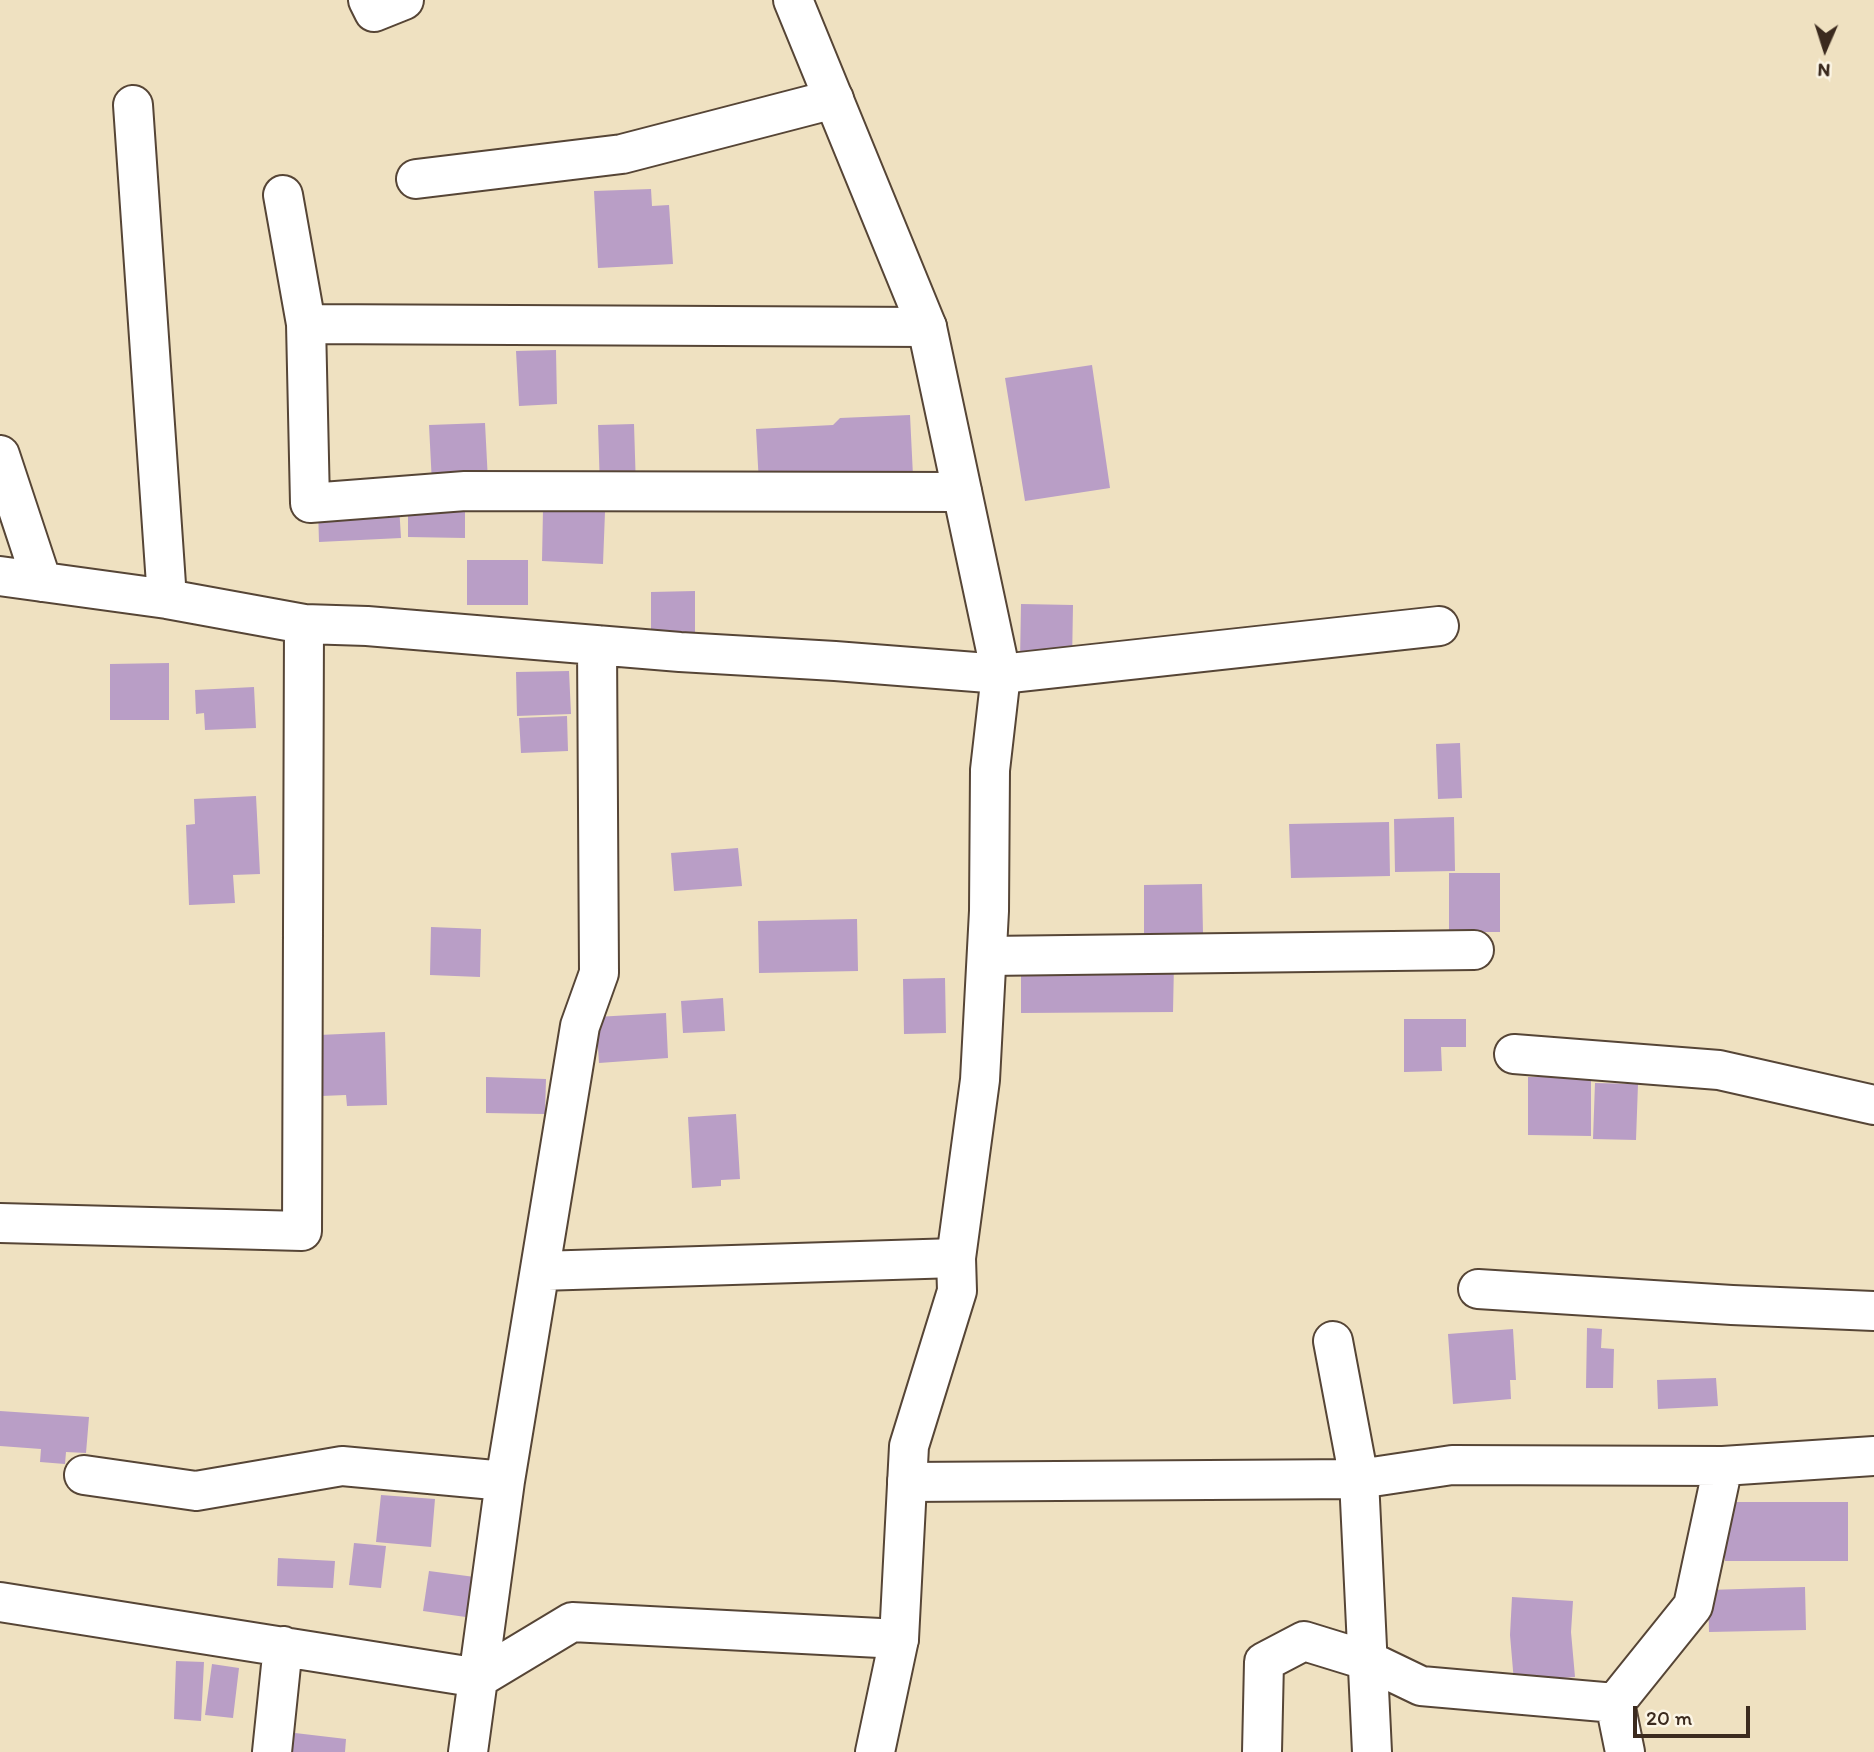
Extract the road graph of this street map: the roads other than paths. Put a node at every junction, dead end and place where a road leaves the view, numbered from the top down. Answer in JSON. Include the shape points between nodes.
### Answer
{"nodes":[{"id":1,"x":368,"y":0,"type":"edge"},
{"id":2,"x":404,"y":0,"type":"edge"},
{"id":3,"x":793,"y":0,"type":"edge"},
{"id":4,"x":834,"y":99,"type":"junction"},
{"id":5,"x":133,"y":105,"type":"dead end"},
{"id":6,"x":416,"y":179,"type":"dead end"},
{"id":7,"x":283,"y":195,"type":"dead end"},
{"id":8,"x":306,"y":324,"type":"junction"},
{"id":9,"x":927,"y":327,"type":"junction"},
{"id":10,"x":0,"y":455,"type":"edge"},
{"id":11,"x":962,"y":492,"type":"junction"},
{"id":12,"x":0,"y":576,"type":"edge"},
{"id":13,"x":42,"y":582,"type":"junction"},
{"id":14,"x":167,"y":599,"type":"junction"},
{"id":15,"x":304,"y":624,"type":"junction"},
{"id":16,"x":1439,"y":626,"type":"dead end"},
{"id":17,"x":597,"y":645,"type":"junction"},
{"id":18,"x":1002,"y":674,"type":"junction"},
{"id":19,"x":1474,"y":950,"type":"dead end"},
{"id":20,"x":987,"y":956,"type":"junction"},
{"id":21,"x":1514,"y":1054,"type":"dead end"},
{"id":22,"x":1874,"y":1105,"type":"edge"},
{"id":23,"x":0,"y":1223,"type":"edge"},
{"id":24,"x":956,"y":1258,"type":"junction"},
{"id":25,"x":540,"y":1271,"type":"junction"},
{"id":26,"x":1478,"y":1289,"type":"dead end"},
{"id":27,"x":1874,"y":1311,"type":"edge"},
{"id":28,"x":1333,"y":1340,"type":"dead end"},
{"id":29,"x":1874,"y":1456,"type":"edge"},
{"id":30,"x":1723,"y":1466,"type":"junction"},
{"id":31,"x":84,"y":1475,"type":"dead end"},
{"id":32,"x":1359,"y":1479,"type":"junction"},
{"id":33,"x":505,"y":1481,"type":"junction"},
{"id":34,"x":907,"y":1482,"type":"junction"},
{"id":35,"x":0,"y":1602,"type":"edge"},
{"id":36,"x":899,"y":1639,"type":"junction"},
{"id":37,"x":283,"y":1646,"type":"junction"},
{"id":38,"x":1369,"y":1661,"type":"junction"},
{"id":39,"x":479,"y":1678,"type":"junction"},
{"id":40,"x":1615,"y":1703,"type":"junction"},
{"id":41,"x":272,"y":1752,"type":"edge"},
{"id":42,"x":468,"y":1752,"type":"edge"},
{"id":43,"x":875,"y":1752,"type":"edge"},
{"id":44,"x":1262,"y":1752,"type":"edge"},
{"id":45,"x":1373,"y":1752,"type":"edge"},
{"id":46,"x":1625,"y":1752,"type":"edge"}],
"edges":[{"from":1,"to":2,"type":"street","via":[[374,12]]},
{"from":3,"to":4,"type":"street"},
{"from":4,"to":6,"type":"street","via":[[622,154]]},
{"from":4,"to":9,"type":"street"},
{"from":5,"to":14,"type":"street"},
{"from":7,"to":8,"type":"street"},
{"from":8,"to":9,"type":"street"},
{"from":8,"to":11,"type":"street","via":[[310,503],[465,491]]},
{"from":9,"to":11,"type":"street"},
{"from":10,"to":13,"type":"street"},
{"from":11,"to":18,"type":"street"},
{"from":12,"to":13,"type":"street"},
{"from":13,"to":14,"type":"street"},
{"from":14,"to":15,"type":"street"},
{"from":15,"to":17,"type":"street"},
{"from":15,"to":23,"type":"street","via":[[302,1230]]},
{"from":16,"to":18,"type":"street"},
{"from":17,"to":18,"type":"street"},
{"from":17,"to":25,"type":"street","via":[[599,973],[580,1026]]},
{"from":18,"to":20,"type":"street","via":[[990,770]]},
{"from":19,"to":20,"type":"street"},
{"from":20,"to":24,"type":"street","via":[[980,1080]]},
{"from":21,"to":22,"type":"street","via":[[1719,1070]]},
{"from":24,"to":25,"type":"street"},
{"from":24,"to":34,"type":"street","via":[[957,1291],[909,1446]]},
{"from":25,"to":33,"type":"street"},
{"from":26,"to":27,"type":"street"},
{"from":28,"to":32,"type":"street"},
{"from":29,"to":30,"type":"street"},
{"from":30,"to":32,"type":"street","via":[[1452,1465]]},
{"from":30,"to":40,"type":"street","via":[[1693,1606]]},
{"from":31,"to":33,"type":"street","via":[[196,1491],[342,1466]]},
{"from":32,"to":34,"type":"street"},
{"from":32,"to":38,"type":"street"},
{"from":33,"to":39,"type":"street"},
{"from":34,"to":36,"type":"street"},
{"from":35,"to":37,"type":"street"},
{"from":36,"to":39,"type":"street","via":[[572,1622]]},
{"from":36,"to":43,"type":"street"},
{"from":37,"to":39,"type":"street"},
{"from":37,"to":41,"type":"street"},
{"from":38,"to":40,"type":"street","via":[[1421,1686]]},
{"from":38,"to":44,"type":"street","via":[[1304,1641],[1264,1662]]},
{"from":38,"to":45,"type":"street"},
{"from":39,"to":42,"type":"street"},
{"from":40,"to":46,"type":"street"}]}
